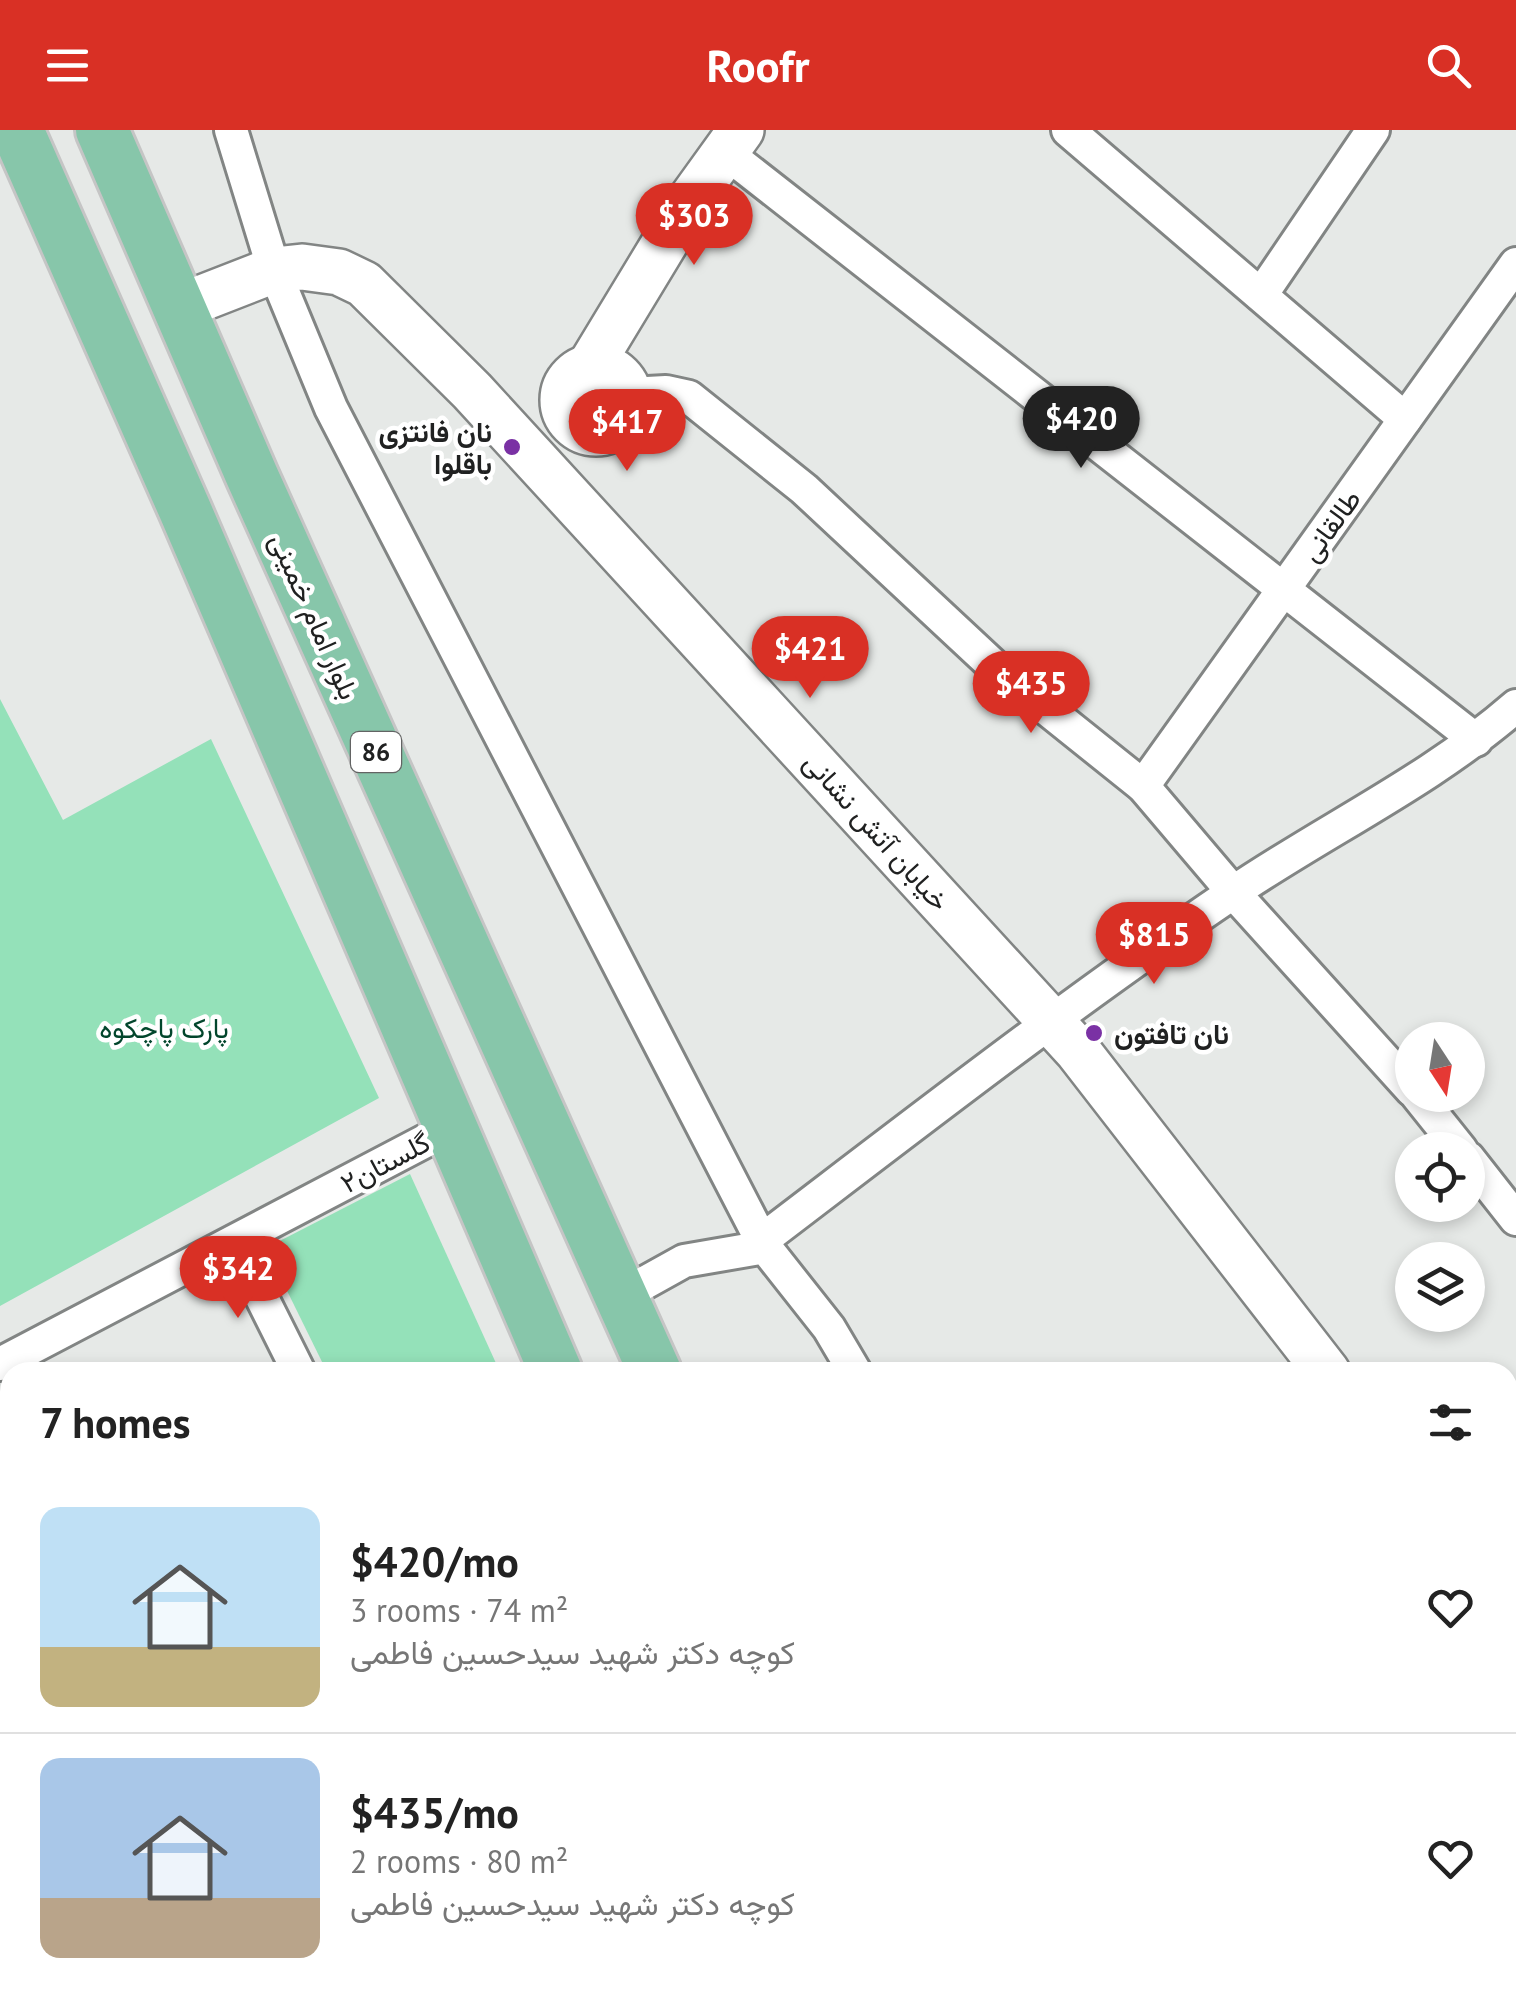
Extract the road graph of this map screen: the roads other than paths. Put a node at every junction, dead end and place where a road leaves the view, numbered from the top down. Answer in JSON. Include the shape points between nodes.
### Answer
{"nodes":[{"id":1,"x":17,"y":130,"type":"edge"},
{"id":2,"x":102,"y":130,"type":"edge"},
{"id":3,"x":231,"y":130,"type":"edge"},
{"id":4,"x":1068,"y":130,"type":"edge"},
{"id":5,"x":1373,"y":130,"type":"edge"},
{"id":6,"x":733,"y":141,"type":"edge"},
{"id":7,"x":1516,"y":264,"type":"edge"},
{"id":8,"x":274,"y":270,"type":"junction"},
{"id":9,"x":1261,"y":295,"type":"junction"},
{"id":10,"x":179,"y":307,"type":"junction"},
{"id":11,"x":108,"y":337,"type":"junction"},
{"id":12,"x":472,"y":391,"type":"junction"},
{"id":13,"x":628,"y":394,"type":"joint"},
{"id":14,"x":580,"y":400,"type":"junction"},
{"id":15,"x":1405,"y":419,"type":"junction"},
{"id":16,"x":591,"y":519,"type":"junction"},
{"id":17,"x":1284,"y":590,"type":"junction"},
{"id":18,"x":1516,"y":706,"type":"edge"},
{"id":19,"x":1476,"y":740,"type":"junction"},
{"id":20,"x":1143,"y":786,"type":"junction"},
{"id":21,"x":1233,"y":892,"type":"junction"},
{"id":22,"x":1051,"y":1021,"type":"junction"},
{"id":23,"x":1395,"y":1071,"type":"edge"},
{"id":24,"x":1430,"y":1112,"type":"edge"},
{"id":25,"x":450,"y":1128,"type":"junction"},
{"id":26,"x":1446,"y":1132,"type":"edge"},
{"id":27,"x":1485,"y":1179,"type":"edge"},
{"id":28,"x":1516,"y":1218,"type":"edge"},
{"id":29,"x":234,"y":1242,"type":"junction"},
{"id":30,"x":763,"y":1244,"type":"junction"},
{"id":31,"x":621,"y":1296,"type":"junction"},
{"id":32,"x":4,"y":1362,"type":"edge"},
{"id":33,"x":294,"y":1362,"type":"edge"},
{"id":34,"x":552,"y":1362,"type":"edge"},
{"id":35,"x":651,"y":1362,"type":"edge"},
{"id":36,"x":848,"y":1362,"type":"edge"},
{"id":37,"x":1319,"y":1362,"type":"edge"}],
"edges":[{"from":1,"to":11,"type":"main road"},
{"from":2,"to":10,"type":"main road","name":"بلوار امام خمینی","number":"86"},
{"from":3,"to":8,"type":"street"},
{"from":4,"to":9,"type":"street"},
{"from":5,"to":9,"type":"street"},
{"from":6,"to":14,"type":"street","via":[[692,198]]},
{"from":6,"to":17,"type":"street"},
{"from":7,"to":15,"type":"street","name":"طالقانی"},
{"from":8,"to":10,"type":"street","name":"خیابان آتش نشانی"},
{"from":8,"to":12,"type":"street","name":"خیابان آتش نشانی","via":[[339,272],[364,284]]},
{"from":8,"to":30,"type":"street","via":[[331,408]]},
{"from":9,"to":15,"type":"street"},
{"from":10,"to":11,"type":"main road"},
{"from":10,"to":31,"type":"main road","name":"بلوار امام خمینی","number":"86"},
{"from":11,"to":25,"type":"main road"},
{"from":12,"to":14,"type":"street"},
{"from":12,"to":16,"type":"street","name":"خیابان آتش نشانی"},
{"from":13,"to":14,"type":"street","via":[[619,424],[599,434]]},
{"from":13,"to":20,"type":"street","via":[[689,398],[804,489],[997,669]]},
{"from":14,"to":16,"type":"street"},
{"from":15,"to":17,"type":"street","name":"طالقانی"},
{"from":16,"to":22,"type":"street","name":"خیابان آتش نشانی"},
{"from":17,"to":19,"type":"street"},
{"from":17,"to":20,"type":"street","name":"طالقانی"},
{"from":18,"to":19,"type":"street"},
{"from":19,"to":21,"type":"street"},
{"from":20,"to":21,"type":"street"},
{"from":21,"to":22,"type":"street"},
{"from":21,"to":23,"type":"street"},
{"from":22,"to":30,"type":"street"},
{"from":22,"to":37,"type":"street","name":"خیابان آتش نشانی"},
{"from":24,"to":26,"type":"street"},
{"from":25,"to":29,"type":"street","name":"گلستان۲"},
{"from":25,"to":34,"type":"main road"},
{"from":27,"to":28,"type":"street"},
{"from":29,"to":32,"type":"street","name":"گلستان۲"},
{"from":29,"to":33,"type":"street"},
{"from":30,"to":31,"type":"street","via":[[684,1261]]},
{"from":30,"to":36,"type":"street"},
{"from":31,"to":35,"type":"main road","name":"بلوار امام خمینی","number":"86"}]}
